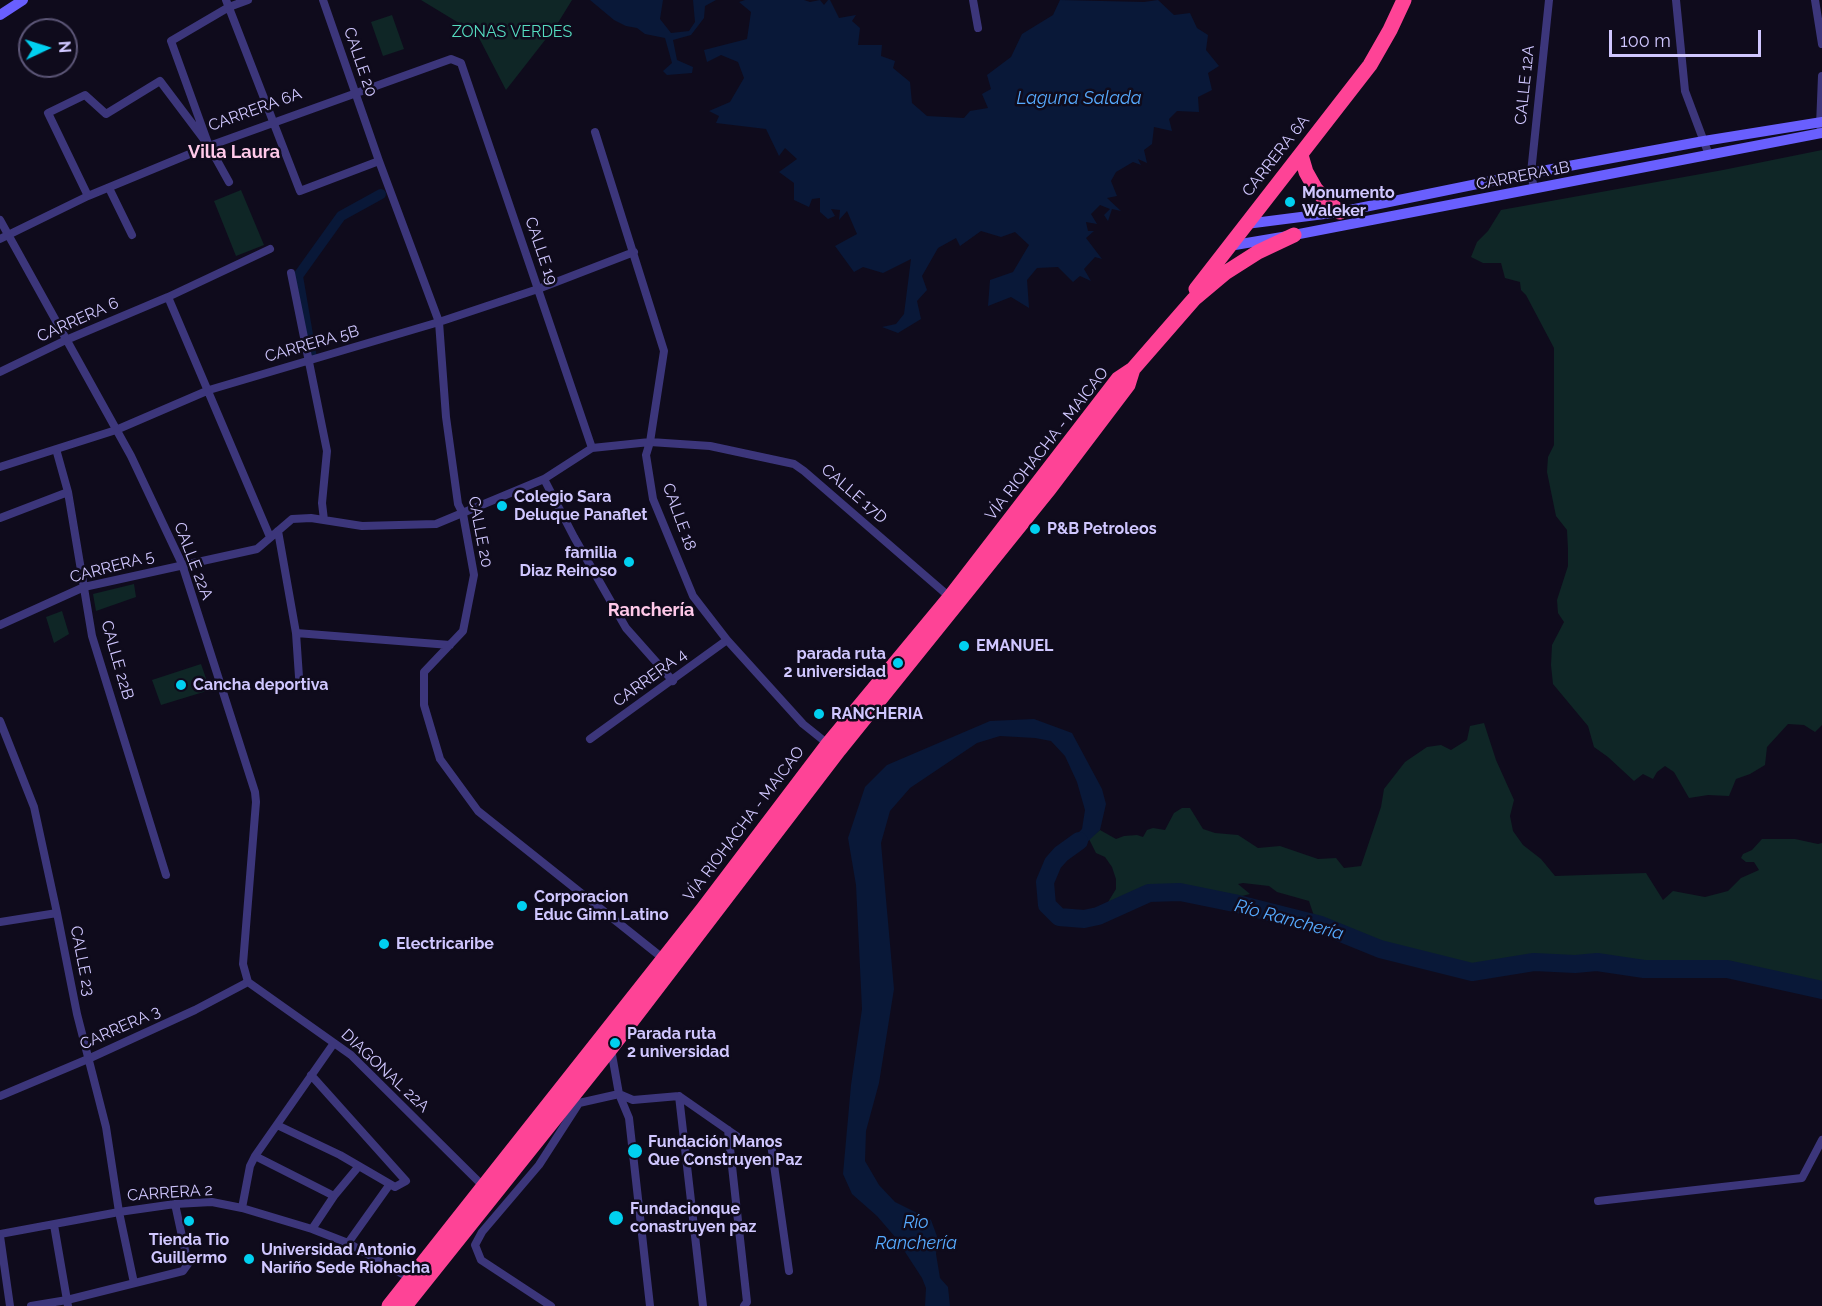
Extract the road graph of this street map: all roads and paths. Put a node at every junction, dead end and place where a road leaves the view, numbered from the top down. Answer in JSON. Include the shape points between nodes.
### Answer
{"nodes":[{"id":1,"x":24,"y":0,"type":"edge"},
{"id":2,"x":248,"y":0,"type":"edge"},
{"id":3,"x":323,"y":0,"type":"edge"},
{"id":4,"x":973,"y":0,"type":"edge"},
{"id":5,"x":1404,"y":0,"type":"edge"},
{"id":6,"x":1549,"y":0,"type":"edge"},
{"id":7,"x":1676,"y":0,"type":"edge"},
{"id":8,"x":1815,"y":0,"type":"edge"},
{"id":9,"x":228,"y":4,"type":"edge"},
{"id":10,"x":0,"y":15,"type":"edge"},
{"id":11,"x":978,"y":28,"type":"dead end"},
{"id":12,"x":1822,"y":44,"type":"edge"},
{"id":13,"x":461,"y":63,"type":"joint"},
{"id":14,"x":1822,"y":76,"type":"edge"},
{"id":15,"x":355,"y":94,"type":"junction"},
{"id":16,"x":272,"y":123,"type":"junction"},
{"id":17,"x":1821,"y":127,"type":"edge"},
{"id":18,"x":595,"y":132,"type":"dead end"},
{"id":19,"x":1704,"y":141,"type":"junction"},
{"id":20,"x":209,"y":146,"type":"junction"},
{"id":21,"x":1301,"y":155,"type":"junction"},
{"id":22,"x":1709,"y":155,"type":"junction"},
{"id":23,"x":379,"y":161,"type":"junction"},
{"id":24,"x":1531,"y":173,"type":"junction"},
{"id":25,"x":229,"y":182,"type":"dead end"},
{"id":26,"x":109,"y":188,"type":"junction"},
{"id":27,"x":1534,"y":189,"type":"junction"},
{"id":28,"x":88,"y":196,"type":"junction"},
{"id":29,"x":1340,"y":212,"type":"junction"},
{"id":30,"x":0,"y":220,"type":"edge"},
{"id":31,"x":1246,"y":224,"type":"junction"},
{"id":32,"x":132,"y":235,"type":"dead end"},
{"id":33,"x":1294,"y":235,"type":"junction"},
{"id":34,"x":4,"y":237,"type":"edge"},
{"id":35,"x":1229,"y":246,"type":"junction"},
{"id":36,"x":270,"y":249,"type":"dead end"},
{"id":37,"x":634,"y":252,"type":"junction"},
{"id":38,"x":291,"y":273,"type":"dead end"},
{"id":39,"x":538,"y":289,"type":"junction"},
{"id":40,"x":168,"y":297,"type":"junction"},
{"id":41,"x":439,"y":322,"type":"junction"},
{"id":42,"x":1167,"y":328,"type":"junction"},
{"id":43,"x":66,"y":340,"type":"junction"},
{"id":44,"x":309,"y":361,"type":"junction"},
{"id":45,"x":0,"y":372,"type":"edge"},
{"id":46,"x":209,"y":390,"type":"junction"},
{"id":47,"x":116,"y":430,"type":"junction"},
{"id":48,"x":651,"y":442,"type":"junction"},
{"id":49,"x":710,"y":446,"type":"joint"},
{"id":50,"x":592,"y":448,"type":"junction"},
{"id":51,"x":56,"y":449,"type":"junction"},
{"id":52,"x":0,"y":466,"type":"edge"},
{"id":53,"x":544,"y":479,"type":"junction"},
{"id":54,"x":68,"y":492,"type":"junction"},
{"id":55,"x":463,"y":514,"type":"junction"},
{"id":56,"x":0,"y":518,"type":"edge"},
{"id":57,"x":324,"y":520,"type":"junction"},
{"id":58,"x":274,"y":534,"type":"junction"},
{"id":59,"x":182,"y":564,"type":"junction"},
{"id":60,"x":84,"y":587,"type":"junction"},
{"id":61,"x":954,"y":600,"type":"junction"},
{"id":62,"x":0,"y":625,"type":"edge"},
{"id":63,"x":296,"y":633,"type":"junction"},
{"id":64,"x":727,"y":640,"type":"junction"},
{"id":65,"x":450,"y":645,"type":"junction"},
{"id":66,"x":299,"y":677,"type":"dead end"},
{"id":67,"x":673,"y":681,"type":"junction"},
{"id":68,"x":0,"y":721,"type":"edge"},
{"id":69,"x":590,"y":739,"type":"dead end"},
{"id":70,"x":4,"y":741,"type":"edge"},
{"id":71,"x":828,"y":744,"type":"junction"},
{"id":72,"x":166,"y":875,"type":"dead end"},
{"id":73,"x":707,"y":912,"type":"junction"},
{"id":74,"x":57,"y":913,"type":"junction"},
{"id":75,"x":0,"y":922,"type":"edge"},
{"id":76,"x":668,"y":962,"type":"junction"},
{"id":77,"x":248,"y":982,"type":"junction"},
{"id":78,"x":334,"y":1043,"type":"junction"},
{"id":79,"x":605,"y":1043,"type":"junction"},
{"id":80,"x":88,"y":1059,"type":"junction"},
{"id":81,"x":311,"y":1075,"type":"junction"},
{"id":82,"x":619,"y":1094,"type":"junction"},
{"id":83,"x":0,"y":1096,"type":"edge"},
{"id":84,"x":679,"y":1096,"type":"junction"},
{"id":85,"x":277,"y":1125,"type":"junction"},
{"id":86,"x":728,"y":1130,"type":"junction"},
{"id":87,"x":1822,"y":1140,"type":"edge"},
{"id":88,"x":255,"y":1155,"type":"junction"},
{"id":89,"x":359,"y":1166,"type":"junction"},
{"id":90,"x":390,"y":1184,"type":"junction"},
{"id":91,"x":488,"y":1191,"type":"junction"},
{"id":92,"x":334,"y":1196,"type":"junction"},
{"id":93,"x":1598,"y":1201,"type":"dead end"},
{"id":94,"x":175,"y":1204,"type":"junction"},
{"id":95,"x":242,"y":1208,"type":"junction"},
{"id":96,"x":119,"y":1212,"type":"junction"},
{"id":97,"x":54,"y":1225,"type":"junction"},
{"id":98,"x":312,"y":1229,"type":"junction"},
{"id":99,"x":0,"y":1235,"type":"edge"},
{"id":100,"x":348,"y":1243,"type":"junction"},
{"id":101,"x":789,"y":1271,"type":"dead end"},
{"id":102,"x":416,"y":1282,"type":"junction"},
{"id":103,"x":134,"y":1283,"type":"junction"},
{"id":104,"x":68,"y":1303,"type":"edge"},
{"id":105,"x":10,"y":1306,"type":"edge"},
{"id":106,"x":31,"y":1306,"type":"edge"},
{"id":107,"x":389,"y":1306,"type":"edge"},
{"id":108,"x":405,"y":1306,"type":"edge"},
{"id":109,"x":551,"y":1306,"type":"edge"},
{"id":110,"x":650,"y":1306,"type":"edge"},
{"id":111,"x":703,"y":1306,"type":"edge"},
{"id":112,"x":744,"y":1306,"type":"edge"}],
"edges":[{"from":1,"to":10,"type":"street"},
{"from":2,"to":9,"type":"street"},
{"from":3,"to":15,"type":"street","name":"CALLE 20"},
{"from":4,"to":11,"type":"street"},
{"from":5,"to":21,"type":"highway","name":"CARRERA 6A","via":[[1370,65]]},
{"from":6,"to":24,"type":"street","name":"CALLE 12A"},
{"from":7,"to":19,"type":"street","via":[[1685,90]]},
{"from":8,"to":12,"type":"street"},
{"from":9,"to":16,"type":"street"},
{"from":9,"to":20,"type":"street","via":[[171,41]]},
{"from":13,"to":15,"type":"street","name":"CARRERA 6A","via":[[451,59]]},
{"from":13,"to":39,"type":"street","name":"CALLE 19"},
{"from":14,"to":17,"type":"street"},
{"from":15,"to":16,"type":"street","name":"CARRERA 6A"},
{"from":15,"to":23,"type":"street","name":"CALLE 20"},
{"from":16,"to":20,"type":"street","name":"CARRERA 6A"},
{"from":16,"to":23,"type":"street","via":[[300,191]]},
{"from":17,"to":19,"type":"street","name":"CARRERA 1B"},
{"from":17,"to":22,"type":"street","name":"CARRERA 1B"},
{"from":18,"to":37,"type":"street","name":"CALLE 18"},
{"from":19,"to":22,"type":"street"},
{"from":19,"to":24,"type":"street","name":"CARRERA 1B"},
{"from":20,"to":25,"type":"street"},
{"from":20,"to":26,"type":"street","name":"CARRERA 6A"},
{"from":20,"to":28,"type":"street","via":[[160,81],[106,114],[85,95],[48,114]]},
{"from":21,"to":29,"type":"highway","via":[[1315,188]]},
{"from":21,"to":31,"type":"highway","name":"CARRERA 6A"},
{"from":22,"to":27,"type":"street","name":"CARRERA 1B"},
{"from":23,"to":41,"type":"street","name":"CALLE 20"},
{"from":24,"to":27,"type":"street","name":"CALLE 12A"},
{"from":24,"to":29,"type":"street","name":"CARRERA 1B"},
{"from":26,"to":28,"type":"street","name":"CARRERA 6A"},
{"from":26,"to":32,"type":"street"},
{"from":27,"to":33,"type":"street","name":"CARRERA 1B"},
{"from":28,"to":34,"type":"street","name":"CARRERA 6A"},
{"from":29,"to":31,"type":"street","name":"CARRERA 1B"},
{"from":30,"to":34,"type":"street","name":"CALLE 22A"},
{"from":31,"to":35,"type":"highway","name":"CARRERA 6A"},
{"from":33,"to":35,"type":"street","name":"CARRERA 1B"},
{"from":33,"to":42,"type":"highway","via":[[1225,273]]},
{"from":34,"to":43,"type":"street","name":"CALLE 22A"},
{"from":35,"to":42,"type":"highway","name":"CARRERA 6A"},
{"from":36,"to":40,"type":"street","name":"CARRERA 6"},
{"from":37,"to":39,"type":"street","name":"CARRERA 5B"},
{"from":37,"to":48,"type":"street","name":"CALLE 18","via":[[664,351]]},
{"from":38,"to":44,"type":"street"},
{"from":39,"to":41,"type":"street","name":"CARRERA 5B"},
{"from":39,"to":50,"type":"street","name":"CALLE 19"},
{"from":40,"to":43,"type":"street","name":"CARRERA 6"},
{"from":40,"to":46,"type":"street"},
{"from":41,"to":44,"type":"street","name":"CARRERA 5B"},
{"from":41,"to":55,"type":"street","name":"CALLE 20","via":[[446,417],[458,504]]},
{"from":42,"to":61,"type":"highway","name":"VÍA RIOHACHA - MAICAO","via":[[1133,369],[1128,385],[1050,488]]},
{"from":43,"to":45,"type":"street","name":"CARRERA 6"},
{"from":43,"to":47,"type":"street","name":"CALLE 22A"},
{"from":44,"to":46,"type":"street","name":"CARRERA 5B"},
{"from":44,"to":57,"type":"street","via":[[327,451]]},
{"from":46,"to":47,"type":"street","name":"CARRERA 5B"},
{"from":46,"to":58,"type":"street"},
{"from":47,"to":51,"type":"street","name":"CARRERA 5B"},
{"from":47,"to":59,"type":"street","name":"CALLE 22A"},
{"from":48,"to":49,"type":"street","name":"CARRERA 5"},
{"from":48,"to":50,"type":"street","name":"CARRERA 5"},
{"from":48,"to":64,"type":"street","name":"CALLE 18","via":[[646,455],[653,499],[693,596]]},
{"from":49,"to":61,"type":"street","name":"CALLE 17D","via":[[794,465],[804,471]]},
{"from":50,"to":53,"type":"street","name":"CARRERA 5"},
{"from":51,"to":52,"type":"street","name":"CARRERA 5B"},
{"from":51,"to":54,"type":"street","name":"CALLE 22B"},
{"from":53,"to":55,"type":"street","name":"CARRERA 5"},
{"from":53,"to":67,"type":"street","via":[[626,628]]},
{"from":54,"to":56,"type":"street"},
{"from":54,"to":60,"type":"street","name":"CALLE 22B"},
{"from":55,"to":57,"type":"street","name":"CARRERA 5","via":[[436,524],[362,526]]},
{"from":55,"to":65,"type":"street","name":"CALLE 20","via":[[474,575],[463,631]]},
{"from":57,"to":58,"type":"street","name":"CARRERA 5","via":[[292,519]]},
{"from":58,"to":59,"type":"street","name":"CARRERA 5","via":[[258,549]]},
{"from":58,"to":63,"type":"street"},
{"from":59,"to":60,"type":"street","name":"CARRERA 5"},
{"from":59,"to":77,"type":"street","name":"CALLE 22A","via":[[255,792],[243,964]]},
{"from":60,"to":62,"type":"street","name":"CARRERA 5"},
{"from":60,"to":72,"type":"street","name":"CALLE 22B","via":[[92,636]]},
{"from":61,"to":71,"type":"highway","name":"VÍA RIOHACHA - MAICAO"},
{"from":61,"to":73,"type":"highway","name":"VÍA RIOHACHA - MAICAO"},
{"from":63,"to":65,"type":"street"},
{"from":63,"to":66,"type":"street"},
{"from":64,"to":67,"type":"street","name":"CARRERA 4"},
{"from":64,"to":71,"type":"street","name":"CALLE 18","via":[[803,724]]},
{"from":65,"to":76,"type":"street","name":"CALLE 20","via":[[424,672],[424,705],[440,759],[478,811]]},
{"from":67,"to":69,"type":"street","name":"CARRERA 4"},
{"from":68,"to":70,"type":"street","name":"CALLE 23"},
{"from":70,"to":74,"type":"street","name":"CALLE 23","via":[[34,807]]},
{"from":71,"to":73,"type":"highway","name":"VÍA RIOHACHA - MAICAO"},
{"from":73,"to":76,"type":"highway","name":"VÍA RIOHACHA - MAICAO"},
{"from":74,"to":75,"type":"street"},
{"from":74,"to":80,"type":"street","name":"CALLE 23"},
{"from":76,"to":79,"type":"highway","name":"VÍA RIOHACHA - MAICAO"},
{"from":77,"to":78,"type":"street","name":"DIAGONAL 22A"},
{"from":77,"to":80,"type":"street","name":"CARRERA 3","via":[[195,1011]]},
{"from":78,"to":81,"type":"street"},
{"from":78,"to":91,"type":"street","name":"DIAGONAL 22A","via":[[351,1054]]},
{"from":79,"to":82,"type":"street"},
{"from":79,"to":91,"type":"highway","name":"VÍA RIOHACHA - MAICAO"},
{"from":80,"to":83,"type":"street","name":"CARRERA 3"},
{"from":80,"to":96,"type":"street","name":"CALLE 23","via":[[106,1127]]},
{"from":81,"to":85,"type":"street"},
{"from":81,"to":90,"type":"street","via":[[406,1181],[395,1187]]},
{"from":82,"to":84,"type":"street","via":[[633,1100]]},
{"from":82,"to":109,"type":"street","via":[[579,1103],[539,1165],[475,1245],[481,1260]]},
{"from":82,"to":110,"type":"street","via":[[629,1118]]},
{"from":84,"to":86,"type":"street"},
{"from":84,"to":111,"type":"street"},
{"from":85,"to":88,"type":"street"},
{"from":85,"to":89,"type":"street"},
{"from":86,"to":101,"type":"street","via":[[748,1144],[771,1143]]},
{"from":86,"to":112,"type":"street","via":[[747,1302]]},
{"from":87,"to":93,"type":"street","via":[[1802,1178]]},
{"from":88,"to":92,"type":"street"},
{"from":88,"to":95,"type":"street"},
{"from":89,"to":90,"type":"street"},
{"from":89,"to":92,"type":"street"},
{"from":90,"to":100,"type":"street"},
{"from":91,"to":102,"type":"highway","name":"VÍA RIOHACHA - MAICAO"},
{"from":92,"to":98,"type":"street"},
{"from":94,"to":95,"type":"street","name":"CARRERA 2","via":[[212,1202]]},
{"from":94,"to":96,"type":"street","name":"CARRERA 2"},
{"from":94,"to":103,"type":"street","via":[[188,1264],[183,1271]]},
{"from":95,"to":98,"type":"street","name":"CARRERA 2"},
{"from":96,"to":97,"type":"street","name":"CARRERA 2"},
{"from":96,"to":103,"type":"street","name":"CALLE 23"},
{"from":97,"to":99,"type":"street","name":"CARRERA 2"},
{"from":97,"to":104,"type":"street"},
{"from":98,"to":100,"type":"street","name":"CARRERA 2"},
{"from":99,"to":105,"type":"street"},
{"from":100,"to":102,"type":"street","name":"CARRERA 2"},
{"from":102,"to":107,"type":"highway","name":"VÍA RIOHACHA - MAICAO"},
{"from":102,"to":108,"type":"highway","name":"VÍA RIOHACHA - MAICAO"},
{"from":103,"to":104,"type":"street"},
{"from":104,"to":106,"type":"street"}]}
